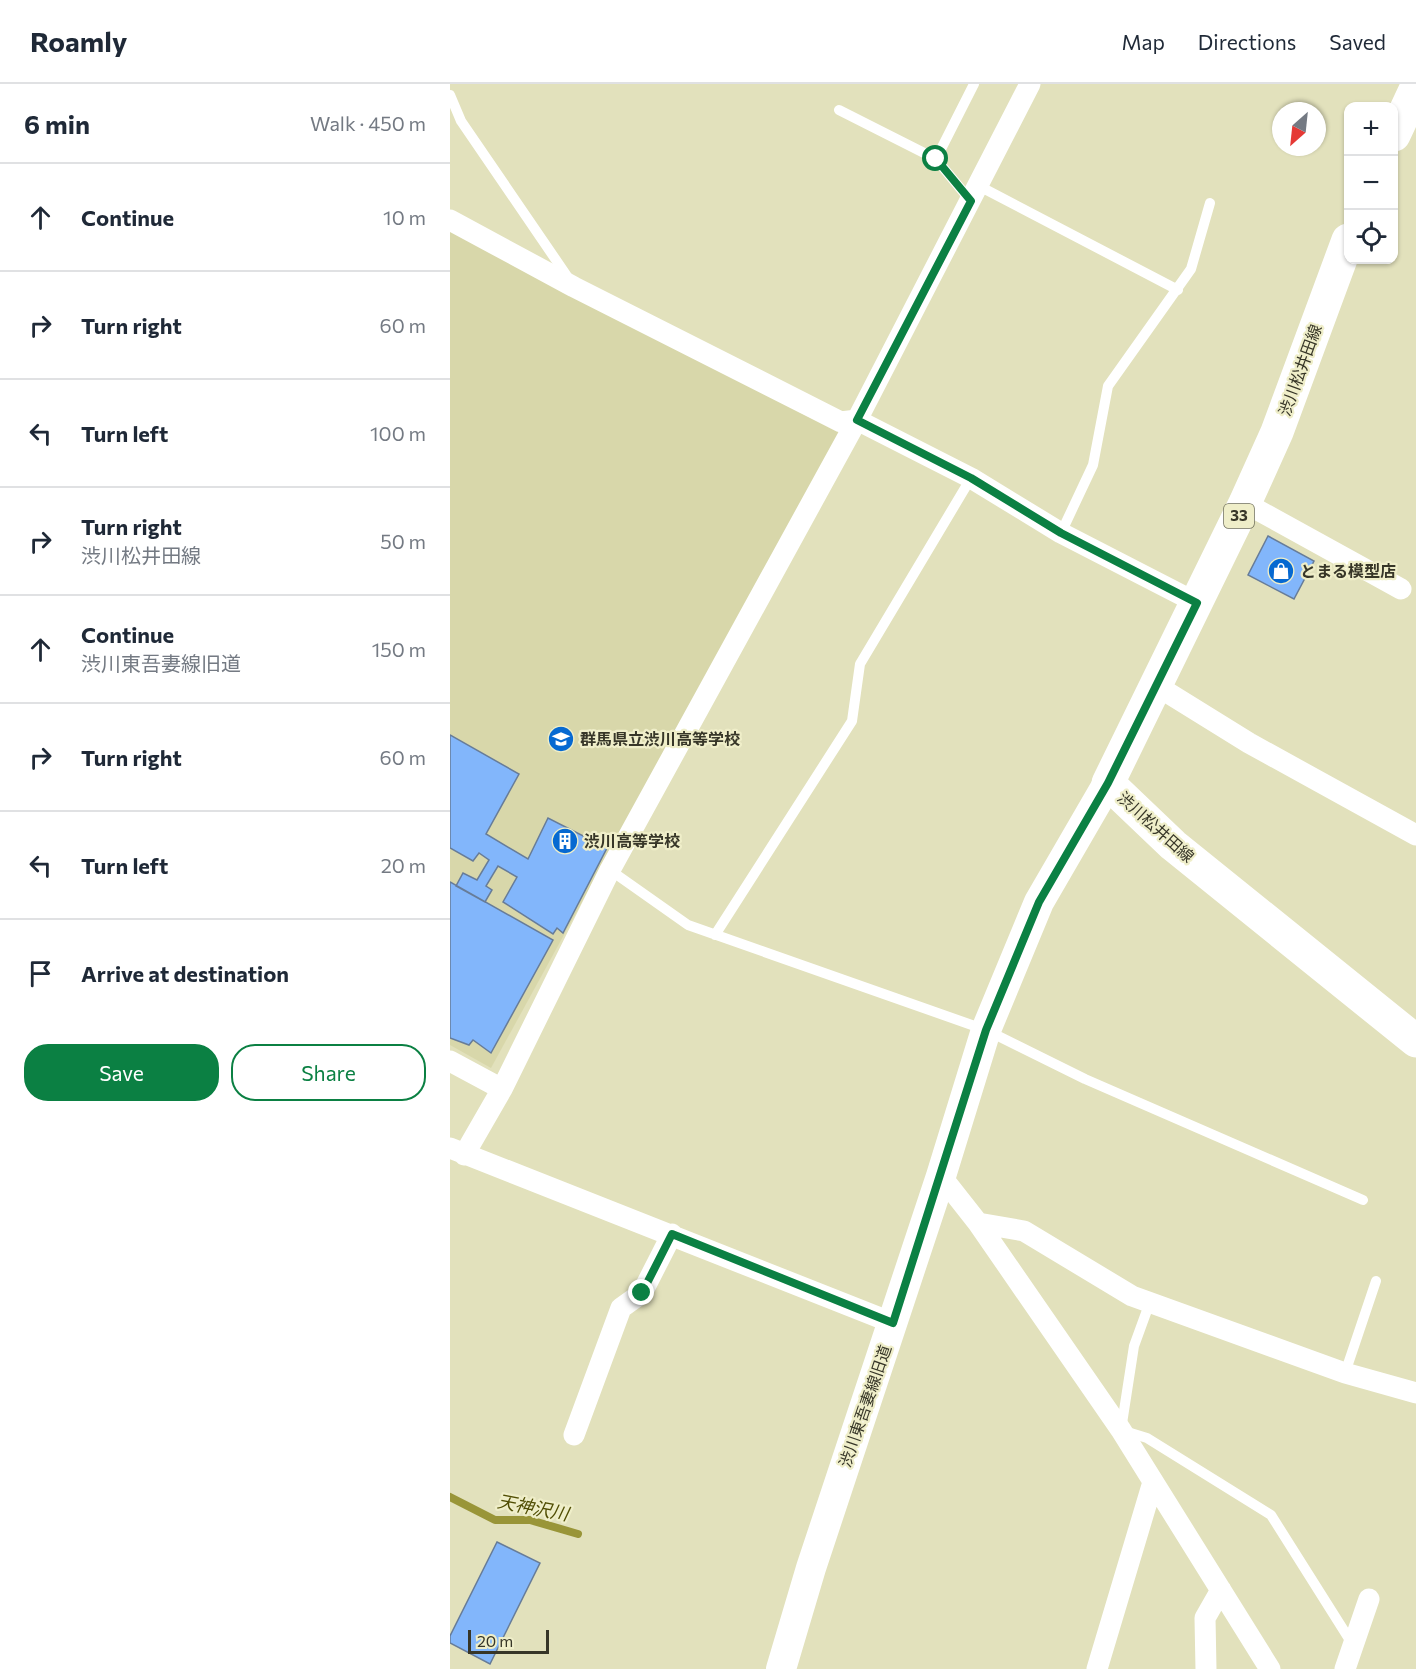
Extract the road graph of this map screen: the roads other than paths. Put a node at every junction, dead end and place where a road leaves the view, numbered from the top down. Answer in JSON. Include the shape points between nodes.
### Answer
{"nodes":[{"id":1,"x":974,"y":84,"type":"edge"},
{"id":2,"x":1030,"y":84,"type":"edge"},
{"id":3,"x":1416,"y":88,"type":"edge"},
{"id":4,"x":450,"y":95,"type":"edge"},
{"id":5,"x":839,"y":110,"type":"dead end"},
{"id":6,"x":1398,"y":126,"type":"edge"},
{"id":7,"x":936,"y":159,"type":"junction"},
{"id":8,"x":975,"y":193,"type":"junction"},
{"id":9,"x":1210,"y":203,"type":"dead end"},
{"id":10,"x":450,"y":220,"type":"edge"},
{"id":11,"x":1344,"y":251,"type":"edge"},
{"id":12,"x":574,"y":287,"type":"junction"},
{"id":13,"x":1178,"y":290,"type":"junction"},
{"id":14,"x":857,"y":420,"type":"junction"},
{"id":15,"x":971,"y":478,"type":"junction"},
{"id":16,"x":1245,"y":503,"type":"junction"},
{"id":17,"x":1061,"y":533,"type":"junction"},
{"id":18,"x":1401,"y":589,"type":"dead end"},
{"id":19,"x":1197,"y":603,"type":"junction"},
{"id":20,"x":1157,"y":686,"type":"junction"},
{"id":21,"x":1108,"y":783,"type":"junction"},
{"id":22,"x":1416,"y":835,"type":"edge"},
{"id":23,"x":610,"y":870,"type":"junction"},
{"id":24,"x":715,"y":934,"type":"junction"},
{"id":25,"x":986,"y":1030,"type":"junction"},
{"id":26,"x":1416,"y":1041,"type":"edge"},
{"id":27,"x":450,"y":1061,"type":"edge"},
{"id":28,"x":502,"y":1089,"type":"junction"},
{"id":29,"x":457,"y":1152,"type":"edge"},
{"id":30,"x":941,"y":1176,"type":"junction"},
{"id":31,"x":1363,"y":1200,"type":"dead end"},
{"id":32,"x":978,"y":1223,"type":"junction"},
{"id":33,"x":672,"y":1234,"type":"junction"},
{"id":34,"x":1376,"y":1281,"type":"dead end"},
{"id":35,"x":1150,"y":1302,"type":"junction"},
{"id":36,"x":893,"y":1323,"type":"junction"},
{"id":37,"x":1345,"y":1373,"type":"junction"},
{"id":38,"x":1416,"y":1393,"type":"edge"},
{"id":39,"x":1121,"y":1430,"type":"junction"},
{"id":40,"x":574,"y":1434,"type":"dead end"},
{"id":41,"x":1153,"y":1482,"type":"junction"},
{"id":42,"x":1221,"y":1590,"type":"junction"},
{"id":43,"x":1369,"y":1599,"type":"dead end"},
{"id":44,"x":1353,"y":1645,"type":"junction"},
{"id":45,"x":781,"y":1669,"type":"edge"},
{"id":46,"x":1097,"y":1669,"type":"edge"},
{"id":47,"x":1206,"y":1669,"type":"edge"},
{"id":48,"x":1270,"y":1669,"type":"edge"},
{"id":49,"x":1345,"y":1669,"type":"edge"}],
"edges":[{"from":1,"to":7,"type":"lane"},
{"from":2,"to":8,"type":"street"},
{"from":3,"to":6,"type":"main road"},
{"from":4,"to":12,"type":"lane","via":[[461,122]]},
{"from":5,"to":7,"type":"lane"},
{"from":7,"to":8,"type":"lane"},
{"from":8,"to":13,"type":"lane"},
{"from":8,"to":14,"type":"street"},
{"from":9,"to":13,"type":"lane","via":[[1191,269]]},
{"from":10,"to":12,"type":"street"},
{"from":11,"to":16,"type":"main road","name":"渋川松井田線","number":"33","via":[[1277,432]]},
{"from":12,"to":14,"type":"street","via":[[841,422]]},
{"from":13,"to":17,"type":"lane","via":[[1108,386],[1093,465]]},
{"from":14,"to":15,"type":"street"},
{"from":14,"to":23,"type":"street"},
{"from":15,"to":17,"type":"street"},
{"from":15,"to":24,"type":"lane","via":[[860,664],[852,721]]},
{"from":16,"to":18,"type":"street"},
{"from":16,"to":19,"type":"main road","name":"渋川松井田線","number":"33"},
{"from":17,"to":19,"type":"street"},
{"from":19,"to":20,"type":"main road","name":"渋川松井田線","number":"33"},
{"from":20,"to":21,"type":"main road","name":"渋川松井田線","number":"33"},
{"from":20,"to":22,"type":"street","via":[[1249,743]]},
{"from":21,"to":25,"type":"street","name":"渋川東吾妻線旧道","via":[[1039,902]]},
{"from":21,"to":26,"type":"main road","name":"渋川松井田線","via":[[1173,845]]},
{"from":23,"to":24,"type":"lane","via":[[688,925]]},
{"from":23,"to":28,"type":"street"},
{"from":24,"to":25,"type":"lane"},
{"from":25,"to":30,"type":"street","name":"渋川東吾妻線旧道"},
{"from":25,"to":31,"type":"lane","via":[[1085,1080]]},
{"from":27,"to":28,"type":"street"},
{"from":28,"to":29,"type":"street"},
{"from":29,"to":33,"type":"street"},
{"from":30,"to":32,"type":"street"},
{"from":30,"to":36,"type":"street","name":"渋川東吾妻線旧道"},
{"from":32,"to":35,"type":"street","via":[[1024,1231],[1132,1296]]},
{"from":32,"to":39,"type":"street"},
{"from":33,"to":36,"type":"street"},
{"from":33,"to":40,"type":"street","via":[[642,1293],[621,1308]]},
{"from":34,"to":37,"type":"lane"},
{"from":35,"to":37,"type":"street"},
{"from":35,"to":39,"type":"lane","via":[[1134,1346]]},
{"from":36,"to":45,"type":"street","name":"渋川東吾妻線旧道"},
{"from":37,"to":38,"type":"street"},
{"from":39,"to":41,"type":"street"},
{"from":39,"to":44,"type":"lane","via":[[1147,1438],[1270,1515]]},
{"from":41,"to":42,"type":"street"},
{"from":41,"to":46,"type":"street"},
{"from":42,"to":47,"type":"street","via":[[1205,1618]]},
{"from":42,"to":48,"type":"street"},
{"from":43,"to":44,"type":"street"},
{"from":44,"to":49,"type":"street"}]}
